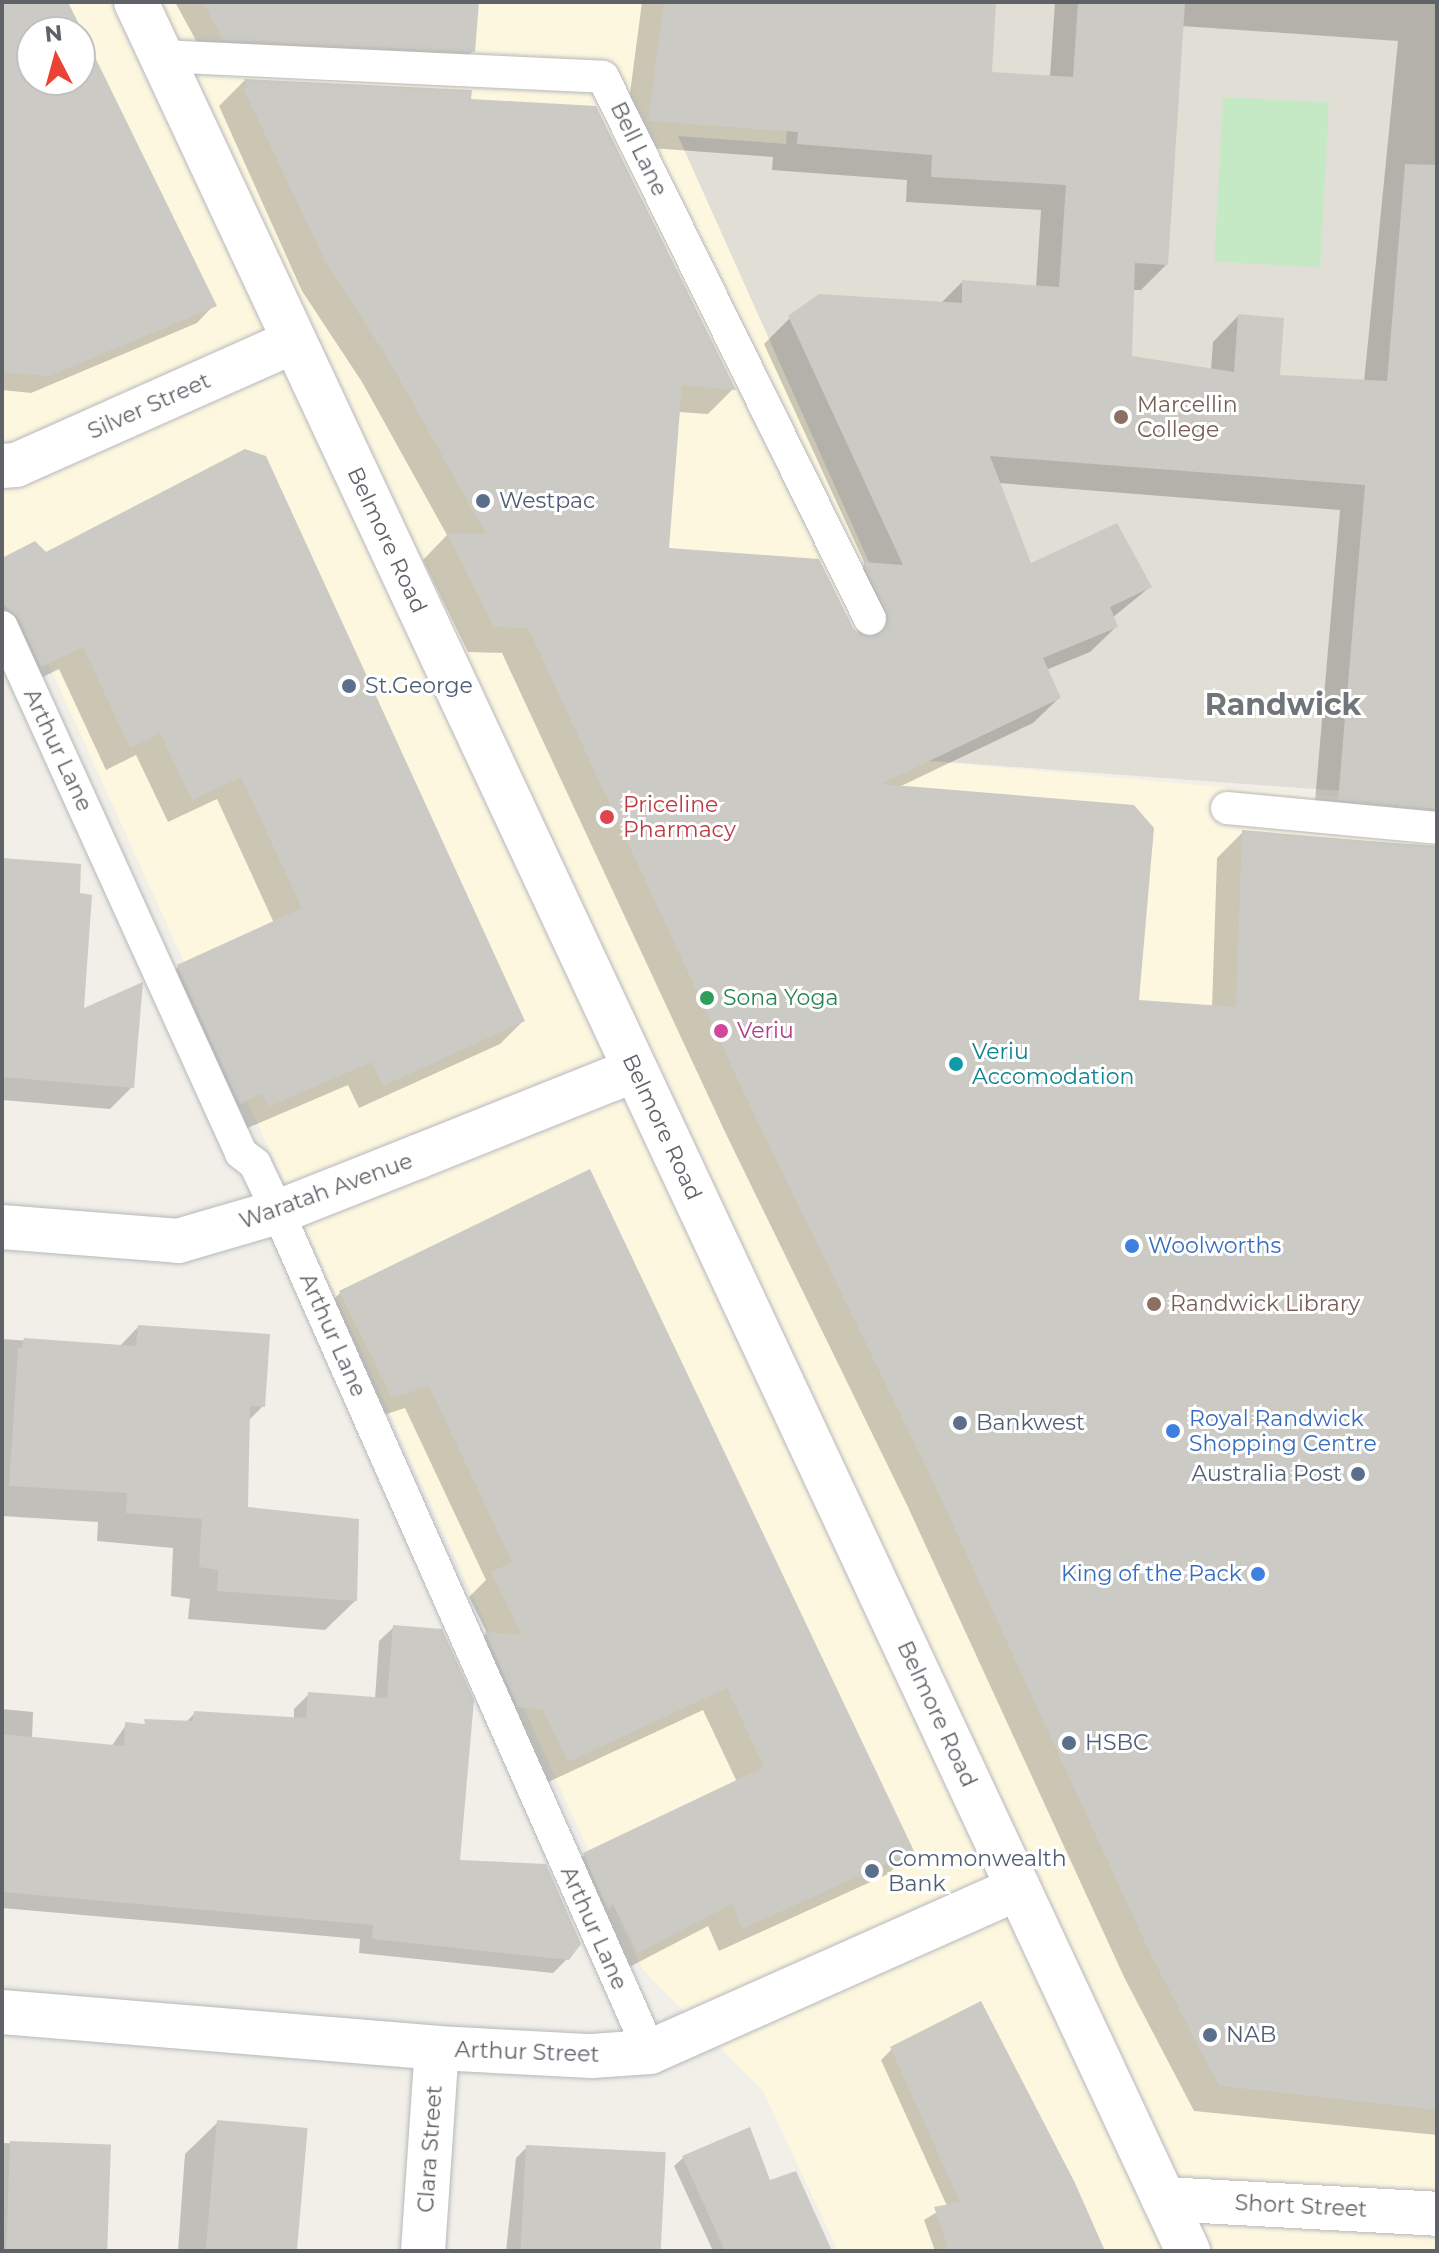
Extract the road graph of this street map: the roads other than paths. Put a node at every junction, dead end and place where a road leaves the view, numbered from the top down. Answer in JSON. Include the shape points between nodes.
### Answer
{"nodes":[{"id":1,"x":136,"y":2,"type":"edge"},
{"id":2,"x":161,"y":56,"type":"junction"},
{"id":3,"x":294,"y":341,"type":"junction"},
{"id":4,"x":2,"y":466,"type":"edge"},
{"id":5,"x":870,"y":619,"type":"dead end"},
{"id":6,"x":2,"y":627,"type":"edge"},
{"id":7,"x":1227,"y":808,"type":"dead end"},
{"id":8,"x":1437,"y":828,"type":"edge"},
{"id":9,"x":635,"y":1070,"type":"junction"},
{"id":10,"x":278,"y":1212,"type":"junction"},
{"id":11,"x":2,"y":1227,"type":"edge"},
{"id":12,"x":1018,"y":1888,"type":"junction"},
{"id":13,"x":2,"y":2012,"type":"edge"},
{"id":14,"x":437,"y":2048,"type":"junction"},
{"id":15,"x":650,"y":2052,"type":"junction"},
{"id":16,"x":1164,"y":2199,"type":"junction"},
{"id":17,"x":1437,"y":2214,"type":"edge"},
{"id":18,"x":423,"y":2251,"type":"edge"},
{"id":19,"x":1188,"y":2251,"type":"edge"}],
"edges":[{"from":1,"to":2,"type":"street","name":"Belmore Road"},
{"from":2,"to":3,"type":"street","name":"Belmore Road"},
{"from":2,"to":5,"type":"lane","name":"Bell Lane","via":[[603,77]]},
{"from":3,"to":4,"type":"street","name":"Silver Street","via":[[16,465]]},
{"from":3,"to":9,"type":"street","name":"Belmore Road"},
{"from":6,"to":10,"type":"lane","name":"Arthur Lane","via":[[241,1153],[255,1164]]},
{"from":7,"to":8,"type":"lane"},
{"from":9,"to":10,"type":"street","name":"Waratah Avenue"},
{"from":9,"to":12,"type":"street","name":"Belmore Road"},
{"from":10,"to":11,"type":"street","name":"Waratah Avenue","via":[[178,1241]]},
{"from":10,"to":15,"type":"lane","name":"Arthur Lane"},
{"from":12,"to":15,"type":"street","name":"Arthur Street"},
{"from":12,"to":16,"type":"street","name":"Belmore Road"},
{"from":13,"to":14,"type":"street","name":"Arthur Street"},
{"from":14,"to":15,"type":"street","name":"Arthur Street","via":[[592,2056]]},
{"from":14,"to":18,"type":"street","name":"Clara Street"},
{"from":16,"to":17,"type":"street","name":"Short Street"},
{"from":16,"to":19,"type":"street","name":"Belmore Road"}]}
